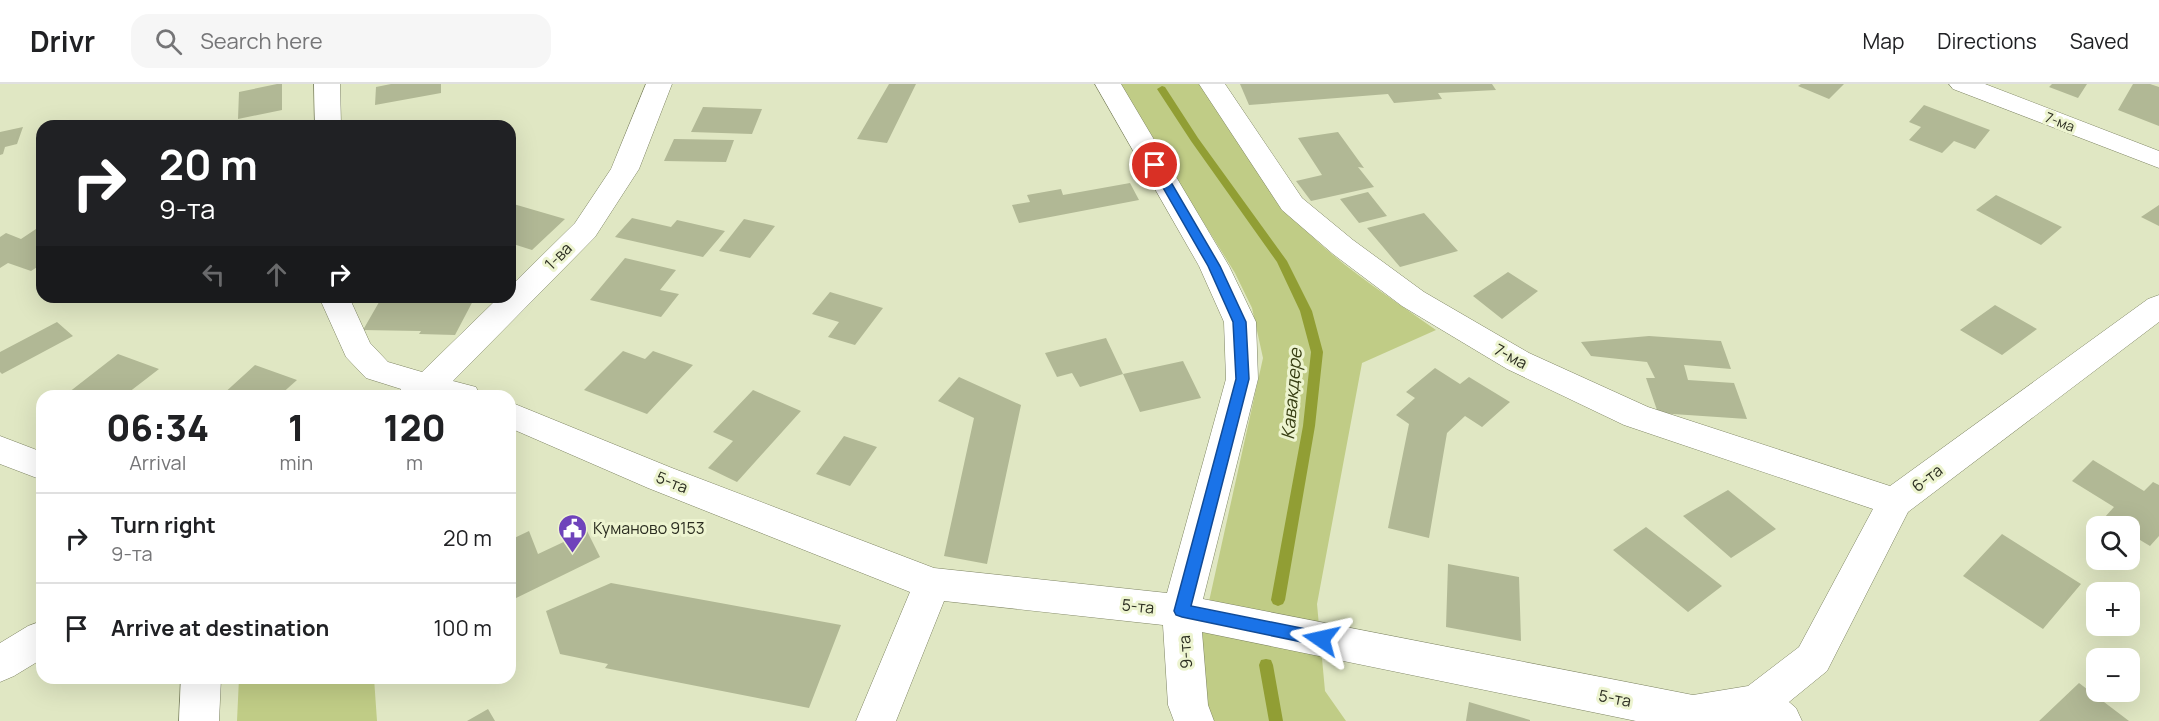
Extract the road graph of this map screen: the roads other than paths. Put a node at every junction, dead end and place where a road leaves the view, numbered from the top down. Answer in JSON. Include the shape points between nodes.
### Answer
{"nodes":[{"id":1,"x":327,"y":84,"type":"edge"},
{"id":2,"x":659,"y":84,"type":"edge"},
{"id":3,"x":1108,"y":84,"type":"edge"},
{"id":4,"x":1212,"y":84,"type":"edge"},
{"id":5,"x":1962,"y":84,"type":"edge"},
{"id":6,"x":328,"y":120,"type":"edge"},
{"id":7,"x":2159,"y":160,"type":"edge"},
{"id":8,"x":516,"y":298,"type":"edge"},
{"id":9,"x":337,"y":303,"type":"edge"},
{"id":10,"x":511,"y":303,"type":"edge"},
{"id":11,"x":2159,"y":306,"type":"edge"},
{"id":12,"x":419,"y":390,"type":"edge"},
{"id":13,"x":422,"y":390,"type":"edge"},
{"id":14,"x":516,"y":417,"type":"edge"},
{"id":15,"x":0,"y":449,"type":"edge"},
{"id":16,"x":36,"y":464,"type":"edge"},
{"id":17,"x":1895,"y":502,"type":"junction"},
{"id":18,"x":932,"y":584,"type":"junction"},
{"id":19,"x":1182,"y":611,"type":"junction"},
{"id":20,"x":36,"y":642,"type":"edge"},
{"id":21,"x":0,"y":664,"type":"edge"},
{"id":22,"x":201,"y":684,"type":"edge"},
{"id":23,"x":1770,"y":712,"type":"edge"},
{"id":24,"x":199,"y":721,"type":"edge"},
{"id":25,"x":876,"y":721,"type":"edge"},
{"id":26,"x":1194,"y":721,"type":"edge"}],
"edges":[{"from":1,"to":6,"type":"street"},
{"from":2,"to":8,"type":"street","name":"1-ва","via":[[625,169],[585,230]]},
{"from":3,"to":19,"type":"street","name":"9-та","via":[[1214,266],[1240,322],[1242,379]]},
{"from":4,"to":17,"type":"street","name":"7-ма","via":[[1292,204],[1413,299],[1518,361],[1636,416]]},
{"from":5,"to":7,"type":"street","name":"7-ма"},
{"from":9,"to":12,"type":"street","via":[[357,349],[377,370]]},
{"from":10,"to":13,"type":"street","name":"1-ва"},
{"from":11,"to":17,"type":"street","name":"6-та"},
{"from":14,"to":18,"type":"street","name":"5-та","via":[[660,478]]},
{"from":15,"to":16,"type":"street"},
{"from":17,"to":23,"type":"street","name":"6-та","via":[[1813,659]]},
{"from":18,"to":19,"type":"street","name":"5-та"},
{"from":18,"to":25,"type":"street"},
{"from":19,"to":23,"type":"street","name":"5-та","via":[[1693,714]]},
{"from":19,"to":26,"type":"street","name":"9-та","via":[[1188,705]]},
{"from":20,"to":21,"type":"street"},
{"from":22,"to":24,"type":"street"}]}
